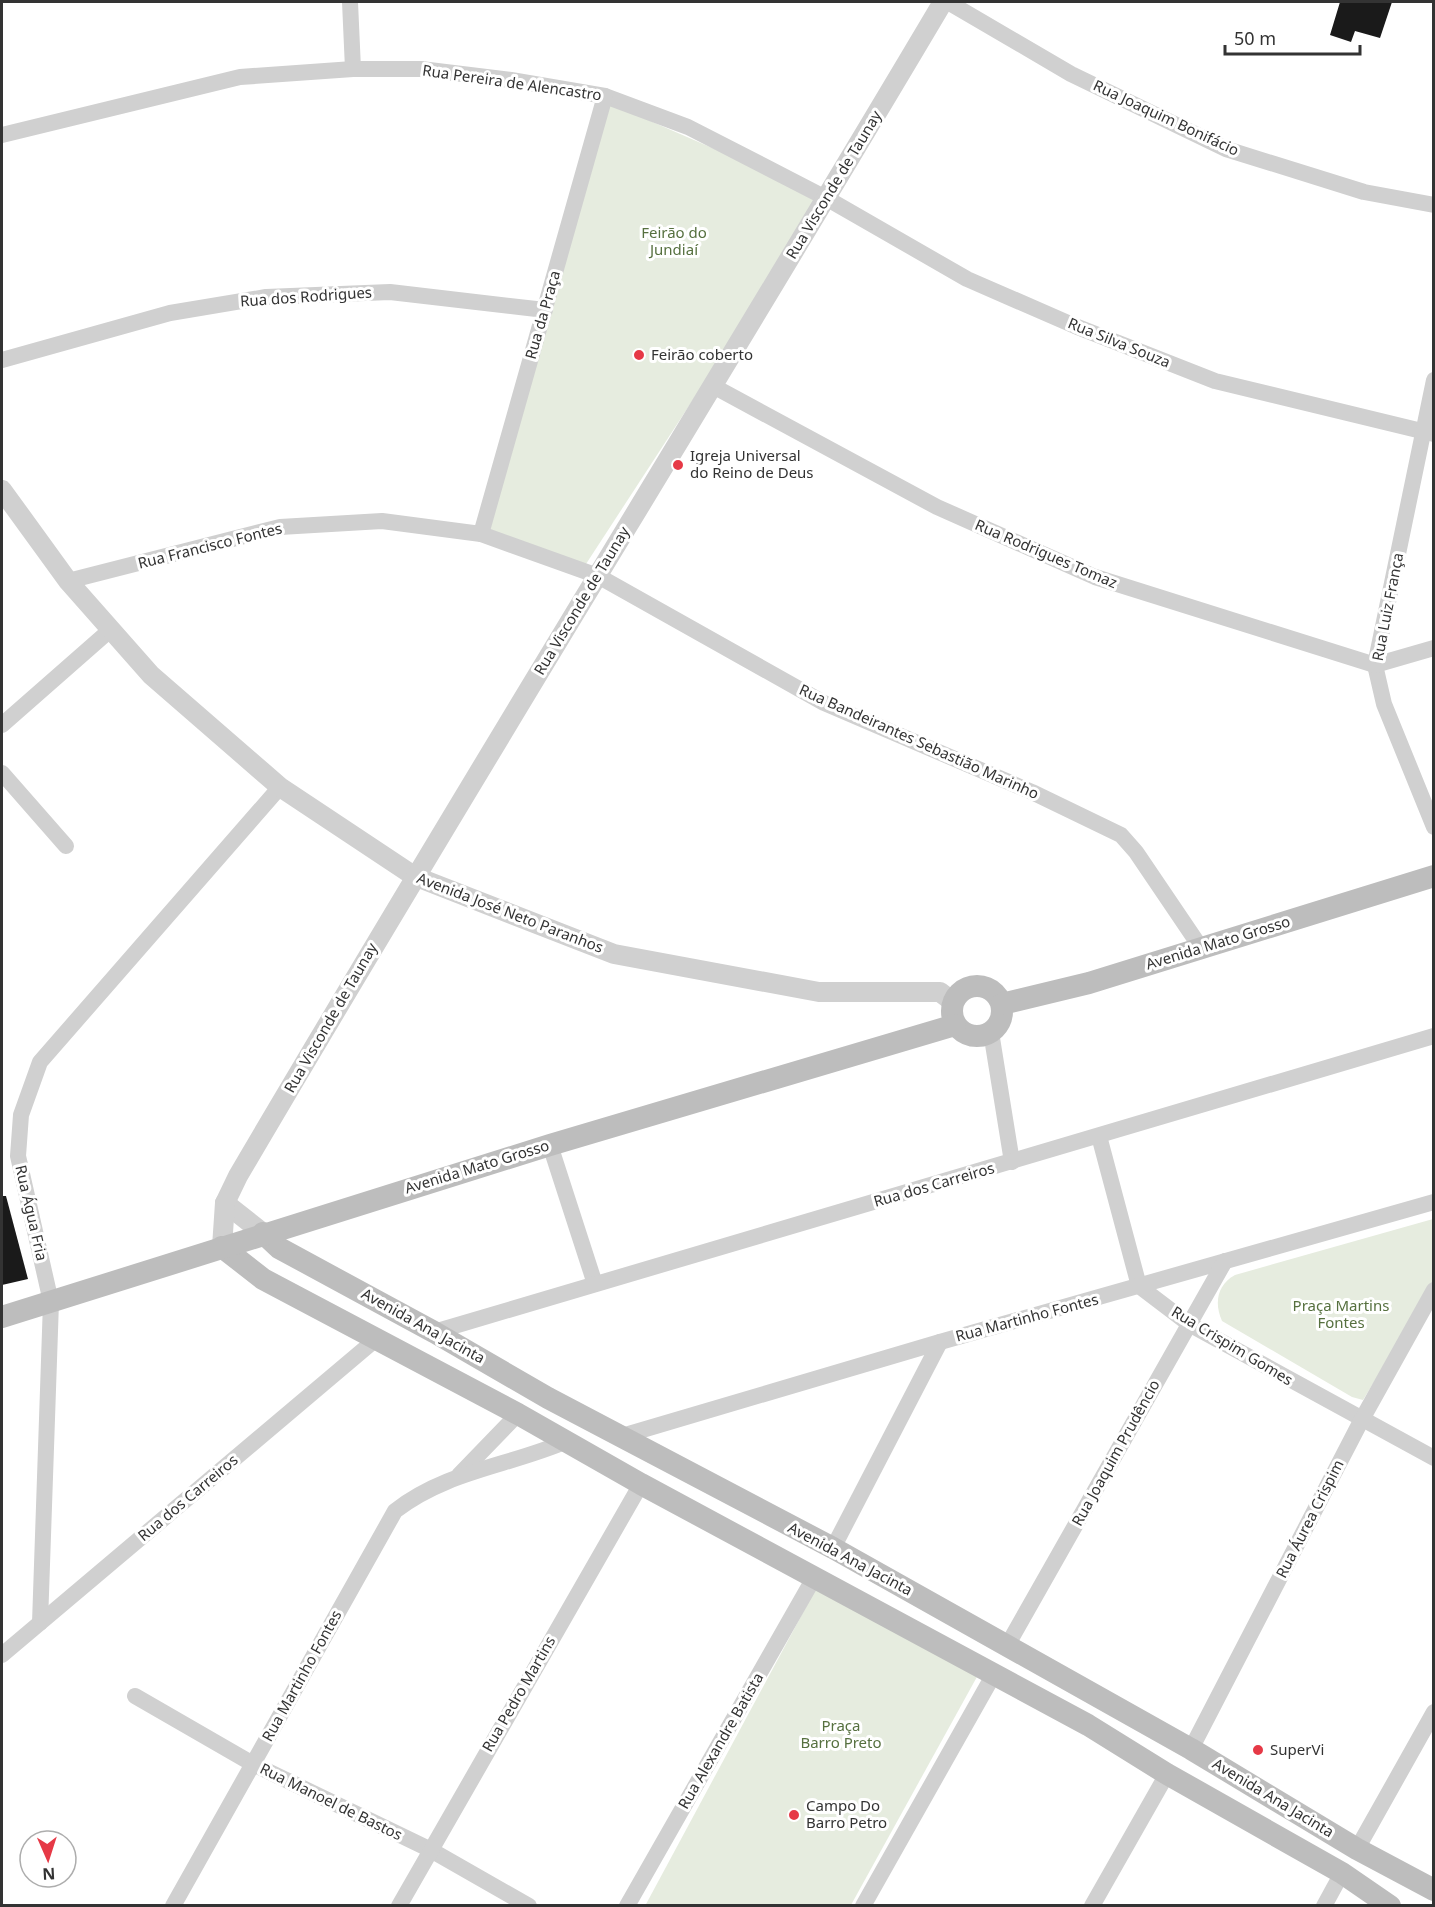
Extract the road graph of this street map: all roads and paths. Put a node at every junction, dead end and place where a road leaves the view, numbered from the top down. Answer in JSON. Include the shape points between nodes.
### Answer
{"nodes":[{"id":1,"x":350,"y":2,"type":"edge"},
{"id":2,"x":943,"y":2,"type":"edge"},
{"id":3,"x":948,"y":2,"type":"edge"},
{"id":4,"x":353,"y":69,"type":"junction"},
{"id":5,"x":606,"y":96,"type":"junction"},
{"id":6,"x":2,"y":135,"type":"edge"},
{"id":7,"x":826,"y":198,"type":"junction"},
{"id":8,"x":1434,"y":205,"type":"edge"},
{"id":9,"x":545,"y":310,"type":"junction"},
{"id":10,"x":2,"y":360,"type":"edge"},
{"id":11,"x":1434,"y":380,"type":"edge"},
{"id":12,"x":713,"y":386,"type":"junction"},
{"id":13,"x":1429,"y":433,"type":"edge"},
{"id":14,"x":2,"y":490,"type":"edge"},
{"id":15,"x":481,"y":534,"type":"junction"},
{"id":16,"x":598,"y":576,"type":"junction"},
{"id":17,"x":68,"y":581,"type":"junction"},
{"id":18,"x":109,"y":631,"type":"junction"},
{"id":19,"x":1434,"y":648,"type":"edge"},
{"id":20,"x":1375,"y":665,"type":"junction"},
{"id":21,"x":2,"y":725,"type":"edge"},
{"id":22,"x":2,"y":773,"type":"edge"},
{"id":23,"x":280,"y":787,"type":"junction"},
{"id":24,"x":1434,"y":827,"type":"edge"},
{"id":25,"x":66,"y":846,"type":"dead end"},
{"id":26,"x":414,"y":876,"type":"junction"},
{"id":27,"x":1434,"y":876,"type":"edge"},
{"id":28,"x":1201,"y":948,"type":"junction"},
{"id":29,"x":953,"y":1002,"type":"junction"},
{"id":30,"x":1002,"y":1005,"type":"junction"},
{"id":31,"x":955,"y":1025,"type":"junction"},
{"id":32,"x":991,"y":1032,"type":"junction"},
{"id":33,"x":1434,"y":1036,"type":"edge"},
{"id":34,"x":1099,"y":1136,"type":"junction"},
{"id":35,"x":550,"y":1145,"type":"junction"},
{"id":36,"x":1012,"y":1162,"type":"junction"},
{"id":37,"x":1434,"y":1202,"type":"edge"},
{"id":38,"x":225,"y":1203,"type":"junction"},
{"id":39,"x":263,"y":1233,"type":"junction"},
{"id":40,"x":222,"y":1247,"type":"junction"},
{"id":41,"x":1225,"y":1261,"type":"junction"},
{"id":42,"x":595,"y":1284,"type":"junction"},
{"id":43,"x":1139,"y":1286,"type":"junction"},
{"id":44,"x":358,"y":1290,"type":"junction"},
{"id":45,"x":1434,"y":1290,"type":"edge"},
{"id":46,"x":51,"y":1302,"type":"junction"},
{"id":47,"x":2,"y":1317,"type":"edge"},
{"id":48,"x":339,"y":1321,"type":"junction"},
{"id":49,"x":1189,"y":1324,"type":"junction"},
{"id":50,"x":434,"y":1332,"type":"junction"},
{"id":51,"x":375,"y":1340,"type":"junction"},
{"id":52,"x":940,"y":1342,"type":"junction"},
{"id":53,"x":518,"y":1414,"type":"junction"},
{"id":54,"x":1361,"y":1421,"type":"junction"},
{"id":55,"x":621,"y":1436,"type":"junction"},
{"id":56,"x":567,"y":1441,"type":"junction"},
{"id":57,"x":1434,"y":1458,"type":"edge"},
{"id":58,"x":459,"y":1475,"type":"junction"},
{"id":59,"x":641,"y":1484,"type":"junction"},
{"id":60,"x":731,"y":1496,"type":"junction"},
{"id":61,"x":713,"y":1523,"type":"junction"},
{"id":62,"x":833,"y":1548,"type":"junction"},
{"id":63,"x":815,"y":1576,"type":"junction"},
{"id":64,"x":40,"y":1623,"type":"junction"},
{"id":65,"x":1007,"y":1646,"type":"junction"},
{"id":66,"x":2,"y":1655,"type":"edge"},
{"id":67,"x":994,"y":1674,"type":"junction"},
{"id":68,"x":135,"y":1696,"type":"dead end"},
{"id":69,"x":1102,"y":1701,"type":"junction"},
{"id":70,"x":1434,"y":1713,"type":"edge"},
{"id":71,"x":1088,"y":1725,"type":"junction"},
{"id":72,"x":1191,"y":1749,"type":"junction"},
{"id":73,"x":253,"y":1764,"type":"junction"},
{"id":74,"x":1167,"y":1774,"type":"junction"},
{"id":75,"x":1357,"y":1849,"type":"junction"},
{"id":76,"x":429,"y":1850,"type":"junction"},
{"id":77,"x":1342,"y":1873,"type":"junction"},
{"id":78,"x":1434,"y":1890,"type":"edge"},
{"id":79,"x":173,"y":1905,"type":"edge"},
{"id":80,"x":399,"y":1905,"type":"edge"},
{"id":81,"x":529,"y":1905,"type":"edge"},
{"id":82,"x":627,"y":1905,"type":"edge"},
{"id":83,"x":863,"y":1905,"type":"edge"},
{"id":84,"x":1092,"y":1905,"type":"edge"},
{"id":85,"x":1324,"y":1905,"type":"edge"},
{"id":86,"x":1390,"y":1905,"type":"edge"}],
"edges":[{"from":1,"to":4,"type":"street"},
{"from":2,"to":7,"type":"street","name":"Rua Visconde de Taunay"},
{"from":3,"to":8,"type":"street","name":"Rua Joaquim Bonifácio","via":[[1071,74],[1226,149],[1364,192]]},
{"from":4,"to":5,"type":"street","name":"Rua Pereira de Alencastro","via":[[421,69]]},
{"from":4,"to":6,"type":"street","name":"Rua Pereira de Alencastro","via":[[240,76]]},
{"from":5,"to":7,"type":"street","name":"Rua Pereira de Alencastro","via":[[688,127]]},
{"from":5,"to":9,"type":"street","name":"Rua da Praça"},
{"from":7,"to":12,"type":"street","name":"Rua Visconde de Taunay"},
{"from":7,"to":13,"type":"street","name":"Rua Silva Souza","via":[[967,279],[1075,327],[1215,381]]},
{"from":9,"to":10,"type":"street","name":"Rua dos Rodrigues","via":[[390,292],[266,297],[170,313]]},
{"from":9,"to":15,"type":"street","name":"Rua da Praça"},
{"from":11,"to":13,"type":"street","name":"Rua Luiz França"},
{"from":12,"to":16,"type":"street","name":"Rua Visconde de Taunay"},
{"from":12,"to":20,"type":"street","name":"Rua Rodrigues Tomaz","via":[[937,507],[1095,577]]},
{"from":13,"to":20,"type":"street","name":"Rua Luiz França"},
{"from":14,"to":17,"type":"street","name":"Avenida José Neto Paranhos"},
{"from":15,"to":16,"type":"street","name":"Rua Francisco Fontes"},
{"from":15,"to":17,"type":"street","name":"Rua Francisco Fontes","via":[[382,521],[280,527]]},
{"from":16,"to":26,"type":"street","name":"Rua Visconde de Taunay"},
{"from":16,"to":28,"type":"street","name":"Rua Bandeirantes Sebastião Marinho","via":[[824,703],[1032,792],[1121,836]]},
{"from":17,"to":18,"type":"street","name":"Avenida José Neto Paranhos"},
{"from":18,"to":21,"type":"street"},
{"from":18,"to":23,"type":"street","name":"Avenida José Neto Paranhos","via":[[151,675]]},
{"from":19,"to":20,"type":"street"},
{"from":20,"to":24,"type":"street","name":"Rua Luiz França","via":[[1384,704]]},
{"from":22,"to":25,"type":"street"},
{"from":23,"to":26,"type":"street","name":"Avenida José Neto Paranhos"},
{"from":23,"to":46,"type":"street","name":"Rua Água Fria","via":[[40,1062],[21,1115],[18,1156]]},
{"from":26,"to":29,"type":"street","name":"Avenida José Neto Paranhos","via":[[614,954],[819,992],[940,992]]},
{"from":26,"to":38,"type":"street","name":"Rua Visconde de Taunay"},
{"from":27,"to":28,"type":"main road","name":"Avenida Mato Grosso"},
{"from":28,"to":30,"type":"main road","name":"Avenida Mato Grosso"},
{"from":29,"to":30,"type":"main road","via":[[963,990],[978,986],[993,991]]},
{"from":29,"to":31,"type":"main road"},
{"from":30,"to":32,"type":"main road","via":[[1001,1020]]},
{"from":31,"to":32,"type":"main road","via":[[968,1035]]},
{"from":31,"to":35,"type":"main road","name":"Avenida Mato Grosso"},
{"from":32,"to":36,"type":"street"},
{"from":33,"to":34,"type":"street","name":"Rua dos Carreiros"},
{"from":34,"to":36,"type":"street","name":"Rua dos Carreiros"},
{"from":34,"to":43,"type":"street"},
{"from":35,"to":39,"type":"main road","name":"Avenida Mato Grosso"},
{"from":35,"to":42,"type":"street"},
{"from":36,"to":42,"type":"street","name":"Rua dos Carreiros"},
{"from":37,"to":41,"type":"street","name":"Rua Martinho Fontes"},
{"from":38,"to":39,"type":"street"},
{"from":38,"to":40,"type":"street","name":"Rua Visconde de Taunay"},
{"from":39,"to":40,"type":"main road","name":"Avenida Mato Grosso"},
{"from":39,"to":44,"type":"main road","name":"Avenida Ana Jacinta","via":[[279,1248]]},
{"from":40,"to":46,"type":"main road","name":"Avenida Mato Grosso"},
{"from":40,"to":48,"type":"main road","name":"Avenida Ana Jacinta","via":[[263,1279]]},
{"from":41,"to":43,"type":"street","name":"Rua Martinho Fontes"},
{"from":41,"to":49,"type":"street","name":"Rua Joaquim Prudêncio"},
{"from":42,"to":50,"type":"street","name":"Rua dos Carreiros"},
{"from":43,"to":49,"type":"street","name":"Rua Crispim Gomes"},
{"from":43,"to":52,"type":"street","name":"Rua Martinho Fontes"},
{"from":44,"to":48,"type":"main road"},
{"from":44,"to":50,"type":"main road","name":"Avenida Ana Jacinta"},
{"from":45,"to":54,"type":"street","name":"Rua Áurea Crispim"},
{"from":46,"to":47,"type":"main road","name":"Avenida Mato Grosso"},
{"from":46,"to":64,"type":"street","name":"Rua Água Fria"},
{"from":48,"to":51,"type":"main road","name":"Avenida Ana Jacinta"},
{"from":49,"to":54,"type":"street","name":"Rua Crispim Gomes"},
{"from":49,"to":65,"type":"street","name":"Rua Joaquim Prudêncio"},
{"from":50,"to":55,"type":"main road","name":"Avenida Ana Jacinta"},
{"from":51,"to":53,"type":"main road","name":"Avenida Ana Jacinta"},
{"from":51,"to":64,"type":"street","name":"Rua dos Carreiros"},
{"from":52,"to":55,"type":"street","name":"Rua Martinho Fontes"},
{"from":52,"to":62,"type":"street"},
{"from":53,"to":56,"type":"main road","name":"Avenida Ana Jacinta"},
{"from":53,"to":58,"type":"street","name":"Rua Martinho Fontes"},
{"from":54,"to":57,"type":"street","name":"Rua Crispim Gomes"},
{"from":54,"to":72,"type":"street","name":"Rua Áurea Crispim"},
{"from":55,"to":60,"type":"main road","name":"Avenida Ana Jacinta"},
{"from":56,"to":58,"type":"street","name":"Rua Martinho Fontes"},
{"from":56,"to":59,"type":"main road","name":"Avenida Ana Jacinta"},
{"from":58,"to":73,"type":"street","name":"Rua Martinho Fontes","via":[[415,1496],[395,1511]]},
{"from":59,"to":61,"type":"main road","name":"Avenida Ana Jacinta"},
{"from":59,"to":76,"type":"street","name":"Rua Pedro Martins"},
{"from":60,"to":61,"type":"main road"},
{"from":60,"to":62,"type":"main road","name":"Avenida Ana Jacinta"},
{"from":61,"to":63,"type":"main road","name":"Avenida Ana Jacinta"},
{"from":62,"to":65,"type":"main road","name":"Avenida Ana Jacinta"},
{"from":63,"to":67,"type":"main road","name":"Avenida Ana Jacinta"},
{"from":63,"to":82,"type":"street","name":"Rua Alexandre Batista"},
{"from":64,"to":66,"type":"street","name":"Rua dos Carreiros"},
{"from":65,"to":69,"type":"main road","name":"Avenida Ana Jacinta"},
{"from":67,"to":71,"type":"main road","name":"Avenida Ana Jacinta"},
{"from":67,"to":83,"type":"street"},
{"from":68,"to":73,"type":"street","name":"Rua Manoel de Bastos"},
{"from":69,"to":71,"type":"main road"},
{"from":69,"to":72,"type":"main road","name":"Avenida Ana Jacinta"},
{"from":70,"to":75,"type":"street"},
{"from":71,"to":74,"type":"main road","name":"Avenida Ana Jacinta"},
{"from":72,"to":75,"type":"main road","name":"Avenida Ana Jacinta"},
{"from":73,"to":76,"type":"street","name":"Rua Manoel de Bastos"},
{"from":73,"to":79,"type":"street","name":"Rua Martinho Fontes"},
{"from":74,"to":77,"type":"main road","name":"Avenida Ana Jacinta"},
{"from":74,"to":84,"type":"street"},
{"from":75,"to":78,"type":"main road","name":"Avenida Ana Jacinta"},
{"from":76,"to":80,"type":"street","name":"Rua Pedro Martins"},
{"from":76,"to":81,"type":"street","name":"Rua Manoel de Bastos"},
{"from":77,"to":85,"type":"street"},
{"from":77,"to":86,"type":"main road","name":"Avenida Ana Jacinta"}]}
